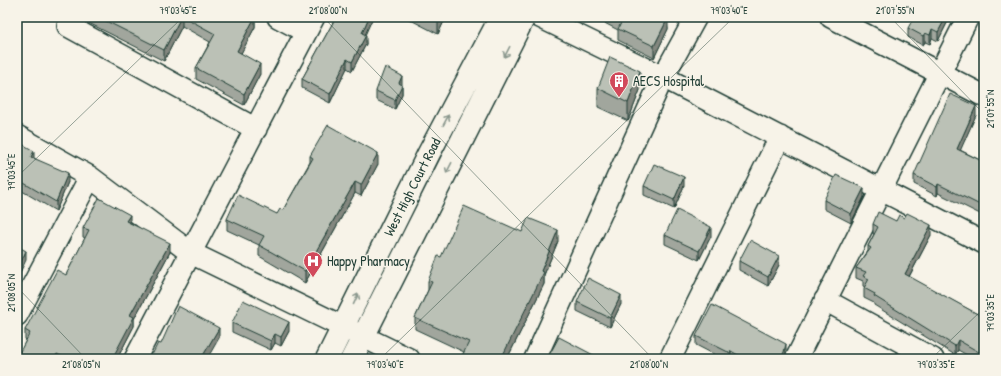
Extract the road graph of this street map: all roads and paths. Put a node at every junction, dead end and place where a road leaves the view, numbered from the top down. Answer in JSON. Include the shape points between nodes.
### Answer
{"nodes":[{"id":1,"x":278,"y":17,"type":"edge"},
{"id":2,"x":501,"y":17,"type":"edge"},
{"id":3,"x":524,"y":17,"type":"edge"},
{"id":4,"x":540,"y":17,"type":"edge"},
{"id":5,"x":696,"y":17,"type":"edge"},
{"id":6,"x":831,"y":17,"type":"edge"},
{"id":7,"x":968,"y":17,"type":"edge"},
{"id":8,"x":310,"y":24,"type":"edge"},
{"id":9,"x":68,"y":26,"type":"dead end"},
{"id":10,"x":940,"y":73,"type":"junction"},
{"id":11,"x":663,"y":76,"type":"junction"},
{"id":12,"x":984,"y":96,"type":"edge"},
{"id":13,"x":256,"y":129,"type":"junction"},
{"id":14,"x":17,"y":136,"type":"edge"},
{"id":15,"x":780,"y":137,"type":"junction"},
{"id":16,"x":90,"y":178,"type":"junction"},
{"id":17,"x":882,"y":190,"type":"junction"},
{"id":18,"x":984,"y":243,"type":"edge"},
{"id":19,"x":191,"y":253,"type":"junction"},
{"id":20,"x":825,"y":300,"type":"junction"},
{"id":21,"x":17,"y":315,"type":"edge"},
{"id":22,"x":342,"y":328,"type":"junction"},
{"id":23,"x":364,"y":337,"type":"junction"},
{"id":24,"x":136,"y":359,"type":"edge"},
{"id":25,"x":327,"y":359,"type":"edge"},
{"id":26,"x":352,"y":359,"type":"edge"},
{"id":27,"x":409,"y":359,"type":"edge"},
{"id":28,"x":535,"y":359,"type":"edge"},
{"id":29,"x":670,"y":359,"type":"edge"},
{"id":30,"x":796,"y":359,"type":"edge"},
{"id":31,"x":933,"y":359,"type":"edge"}],
"edges":[{"from":1,"to":8,"type":"street"},
{"from":22,"to":2,"type":"main road","name":"West High Court Road","one_way":true,"via":[[429,153]]},
{"from":3,"to":23,"type":"main road","name":"West High Court Road","one_way":true},
{"from":4,"to":11,"type":"street"},
{"from":5,"to":11,"type":"street"},
{"from":6,"to":10,"type":"street"},
{"from":7,"to":10,"type":"street"},
{"from":8,"to":13,"type":"street"},
{"from":9,"to":13,"type":"street"},
{"from":10,"to":12,"type":"street"},
{"from":10,"to":17,"type":"street"},
{"from":11,"to":15,"type":"street"},
{"from":11,"to":28,"type":"street"},
{"from":13,"to":19,"type":"street"},
{"from":14,"to":16,"type":"street"},
{"from":15,"to":17,"type":"street"},
{"from":15,"to":29,"type":"street"},
{"from":16,"to":19,"type":"street"},
{"from":16,"to":21,"type":"street"},
{"from":17,"to":18,"type":"street"},
{"from":17,"to":20,"type":"street"},
{"from":19,"to":22,"type":"street"},
{"from":19,"to":24,"type":"street"},
{"from":20,"to":30,"type":"street"},
{"from":20,"to":31,"type":"street"},
{"from":22,"to":23,"type":"street"},
{"from":22,"to":25,"type":"main road","name":"West High Court Road"},
{"from":23,"to":26,"type":"main road","name":"West High Court Road"},
{"from":23,"to":27,"type":"street"}]}
